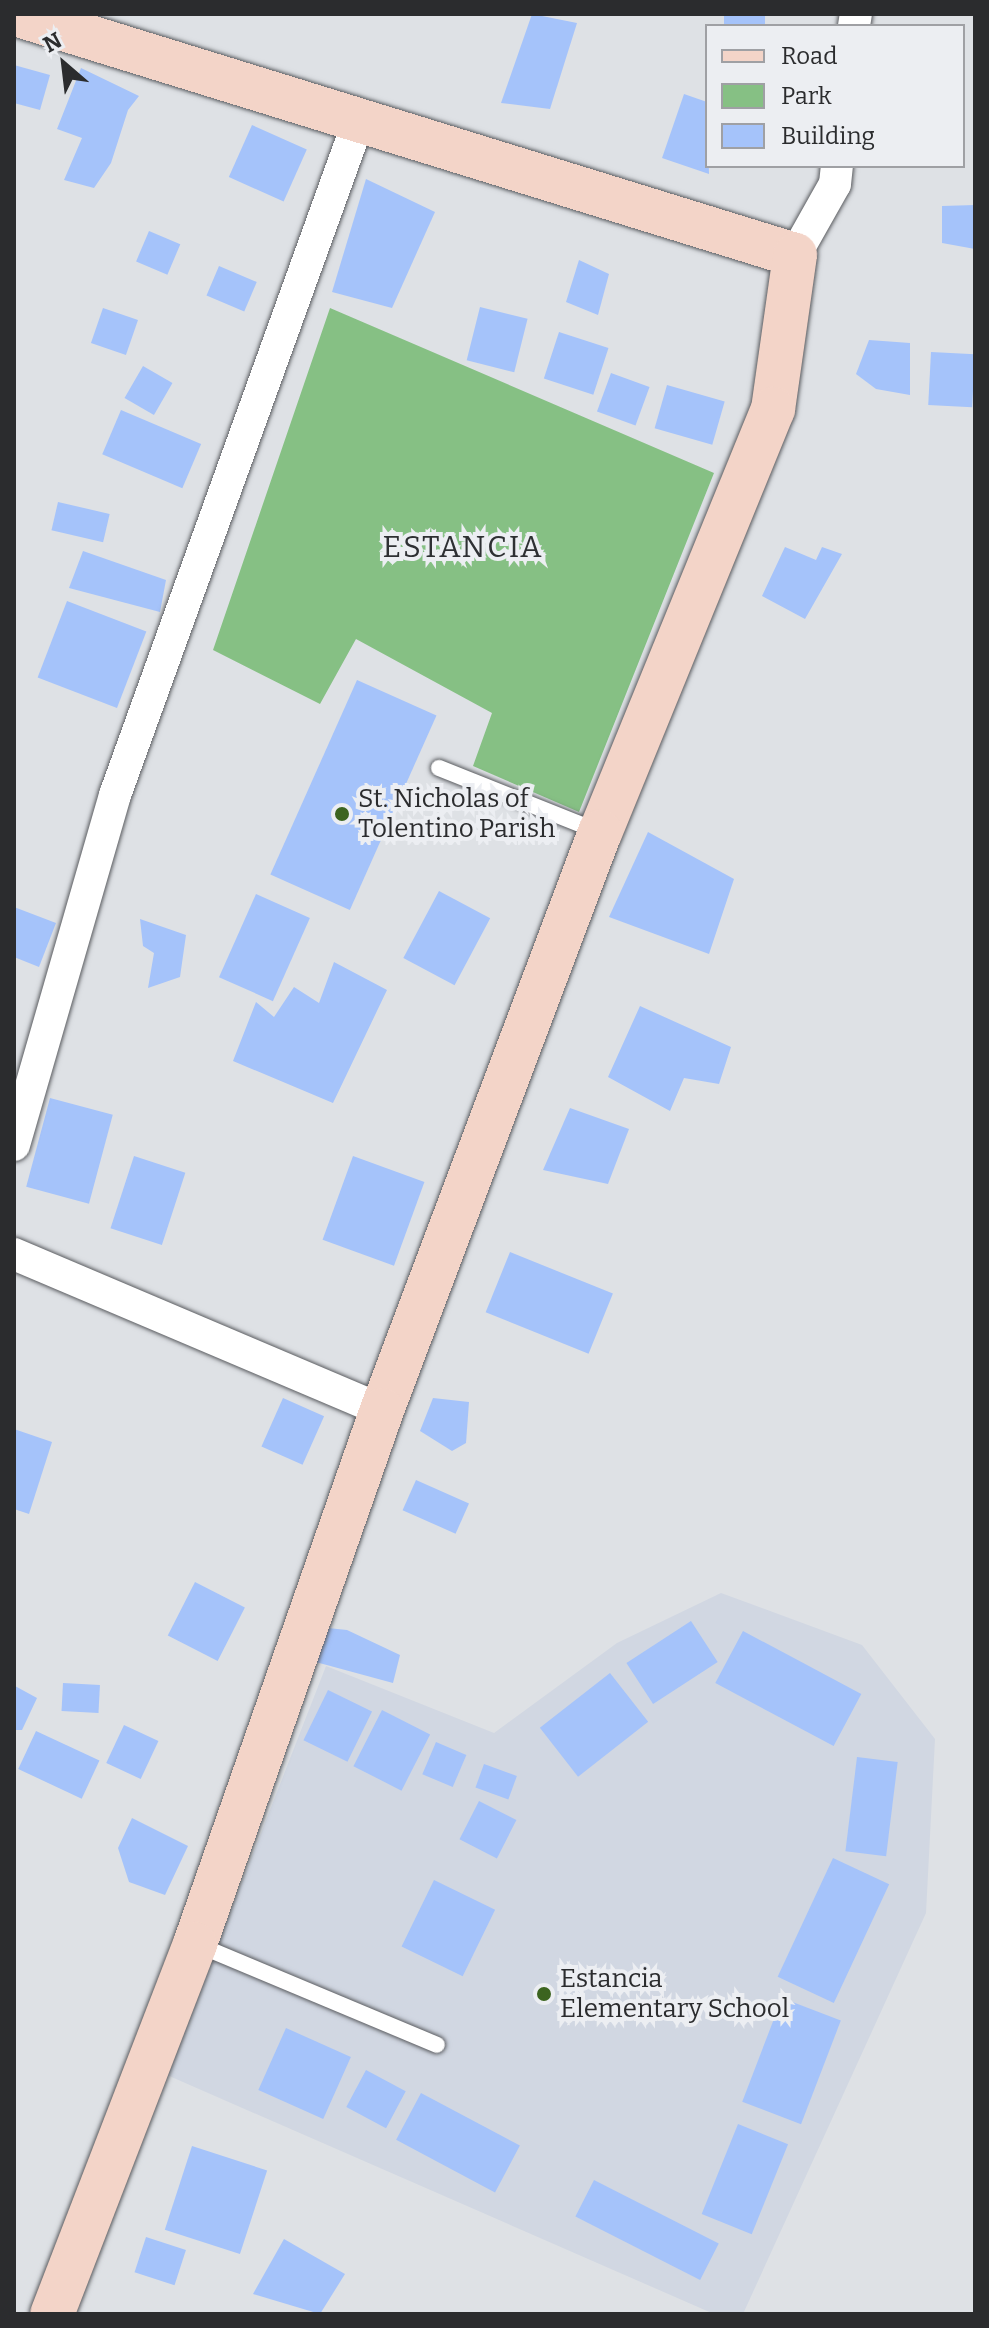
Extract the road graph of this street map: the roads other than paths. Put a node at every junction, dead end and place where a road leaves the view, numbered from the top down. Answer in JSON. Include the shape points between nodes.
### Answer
{"nodes":[{"id":1,"x":15,"y":14,"type":"edge"},
{"id":2,"x":360,"y":117,"type":"junction"},
{"id":3,"x":837,"y":168,"type":"edge"},
{"id":4,"x":795,"y":255,"type":"junction"},
{"id":5,"x":439,"y":768,"type":"dead end"},
{"id":6,"x":600,"y":832,"type":"junction"},
{"id":7,"x":14,"y":1145,"type":"edge"},
{"id":8,"x":14,"y":1254,"type":"edge"},
{"id":9,"x":382,"y":1410,"type":"junction"},
{"id":10,"x":195,"y":1944,"type":"junction"},
{"id":11,"x":437,"y":2045,"type":"dead end"},
{"id":12,"x":52,"y":2314,"type":"edge"}],
"edges":[{"from":1,"to":2,"type":"street"},
{"from":2,"to":4,"type":"street"},
{"from":2,"to":7,"type":"street","via":[[115,795]]},
{"from":3,"to":4,"type":"street","via":[[835,184]]},
{"from":4,"to":6,"type":"street","via":[[773,409]]},
{"from":5,"to":6,"type":"lane"},
{"from":6,"to":9,"type":"street"},
{"from":8,"to":9,"type":"street"},
{"from":9,"to":10,"type":"street"},
{"from":10,"to":11,"type":"lane"},
{"from":10,"to":12,"type":"street"}]}
